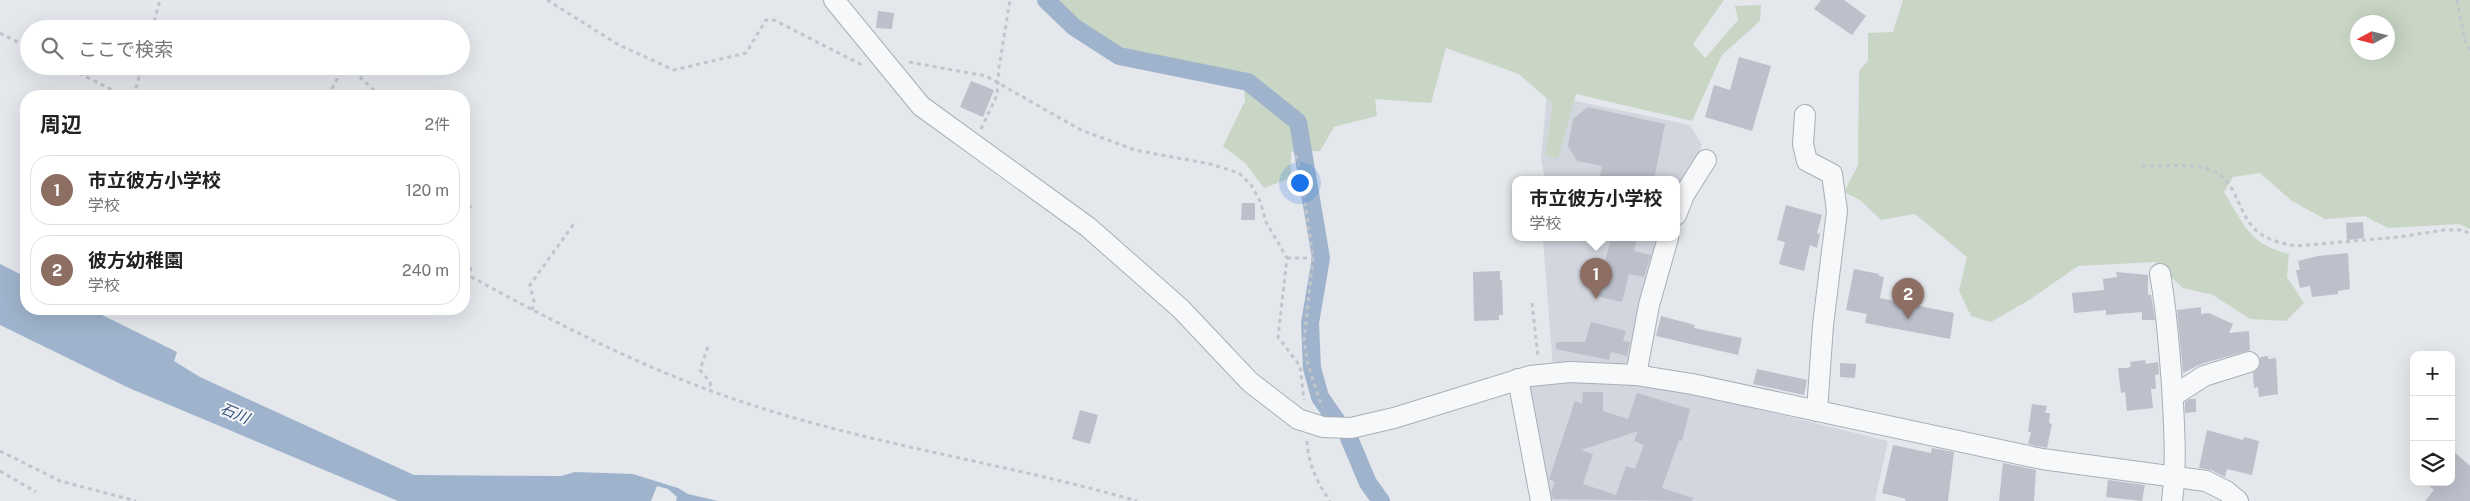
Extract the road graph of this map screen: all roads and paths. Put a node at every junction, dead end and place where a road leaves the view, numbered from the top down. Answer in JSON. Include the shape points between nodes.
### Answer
{"nodes":[{"id":1,"x":160,"y":0,"type":"edge"},
{"id":2,"x":547,"y":0,"type":"edge"},
{"id":3,"x":834,"y":0,"type":"edge"},
{"id":4,"x":1010,"y":0,"type":"edge"},
{"id":5,"x":2457,"y":0,"type":"edge"},
{"id":6,"x":154,"y":20,"type":"edge"},
{"id":7,"x":0,"y":33,"type":"edge"},
{"id":8,"x":20,"y":43,"type":"edge"},
{"id":9,"x":2470,"y":51,"type":"edge"},
{"id":10,"x":864,"y":67,"type":"dead end"},
{"id":11,"x":890,"y":67,"type":"junction"},
{"id":12,"x":83,"y":75,"type":"edge"},
{"id":13,"x":140,"y":75,"type":"edge"},
{"id":14,"x":339,"y":75,"type":"edge"},
{"id":15,"x":358,"y":75,"type":"edge"},
{"id":16,"x":998,"y":82,"type":"junction"},
{"id":17,"x":112,"y":90,"type":"edge"},
{"id":18,"x":136,"y":90,"type":"edge"},
{"id":19,"x":331,"y":90,"type":"edge"},
{"id":20,"x":374,"y":90,"type":"edge"},
{"id":21,"x":1805,"y":115,"type":"dead end"},
{"id":22,"x":971,"y":144,"type":"junction"},
{"id":23,"x":1296,"y":156,"type":"dead end"},
{"id":24,"x":1706,"y":160,"type":"dead end"},
{"id":25,"x":2142,"y":166,"type":"dead end"},
{"id":26,"x":472,"y":203,"type":"dead end"},
{"id":27,"x":1680,"y":205,"type":"edge"},
{"id":28,"x":470,"y":206,"type":"edge"},
{"id":29,"x":576,"y":221,"type":"dead end"},
{"id":30,"x":2470,"y":234,"type":"edge"},
{"id":31,"x":1667,"y":241,"type":"edge"},
{"id":32,"x":1287,"y":258,"type":"junction"},
{"id":33,"x":1313,"y":258,"type":"junction"},
{"id":34,"x":2160,"y":274,"type":"dead end"},
{"id":35,"x":470,"y":277,"type":"edge"},
{"id":36,"x":1532,"y":303,"type":"dead end"},
{"id":37,"x":532,"y":310,"type":"junction"},
{"id":38,"x":708,"y":347,"type":"dead end"},
{"id":39,"x":2249,"y":362,"type":"dead end"},
{"id":40,"x":1538,"y":375,"type":"junction"},
{"id":41,"x":1636,"y":375,"type":"junction"},
{"id":42,"x":1518,"y":380,"type":"junction"},
{"id":43,"x":711,"y":391,"type":"junction"},
{"id":44,"x":2172,"y":396,"type":"junction"},
{"id":45,"x":1817,"y":411,"type":"junction"},
{"id":46,"x":1306,"y":421,"type":"junction"},
{"id":47,"x":1333,"y":427,"type":"junction"},
{"id":48,"x":0,"y":451,"type":"edge"},
{"id":49,"x":0,"y":471,"type":"edge"},
{"id":50,"x":2175,"y":478,"type":"junction"},
{"id":51,"x":36,"y":492,"type":"dead end"},
{"id":52,"x":136,"y":501,"type":"edge"},
{"id":53,"x":1137,"y":501,"type":"edge"},
{"id":54,"x":1330,"y":501,"type":"edge"},
{"id":55,"x":1541,"y":501,"type":"edge"},
{"id":56,"x":2172,"y":501,"type":"edge"},
{"id":57,"x":2238,"y":501,"type":"edge"}],
"edges":[{"from":1,"to":6,"type":"path"},
{"from":2,"to":10,"type":"path","via":[[619,45],[674,70],[746,53],[766,20],[774,20]]},
{"from":3,"to":11,"type":"street"},
{"from":4,"to":16,"type":"path"},
{"from":5,"to":9,"type":"path"},
{"from":7,"to":8,"type":"path"},
{"from":11,"to":16,"type":"path","via":[[902,61],[986,76]]},
{"from":11,"to":22,"type":"street","via":[[921,106]]},
{"from":12,"to":17,"type":"path"},
{"from":13,"to":18,"type":"path"},
{"from":14,"to":19,"type":"path"},
{"from":15,"to":20,"type":"path"},
{"from":16,"to":22,"type":"path","via":[[997,95],[988,118]]},
{"from":16,"to":32,"type":"path","via":[[1081,130],[1135,150],[1210,164],[1239,173],[1251,185],[1266,222]]},
{"from":21,"to":45,"type":"street","via":[[1803,144],[1807,161],[1832,174],[1837,211],[1823,325]]},
{"from":22,"to":46,"type":"street","via":[[1088,227],[1181,308],[1250,382],[1279,406]]},
{"from":23,"to":33,"type":"path"},
{"from":24,"to":27,"type":"street"},
{"from":25,"to":30,"type":"path","via":[[2198,167],[2224,177],[2251,225],[2280,243],[2296,246],[2444,230],[2463,230]]},
{"from":26,"to":28,"type":"path"},
{"from":29,"to":37,"type":"path","via":[[530,285],[534,302]]},
{"from":31,"to":41,"type":"street","via":[[1649,305]]},
{"from":32,"to":33,"type":"path"},
{"from":32,"to":46,"type":"path","via":[[1278,337],[1300,366]]},
{"from":33,"to":47,"type":"path","via":[[1304,340],[1316,396]]},
{"from":34,"to":44,"type":"street","via":[[2167,309]]},
{"from":35,"to":37,"type":"path"},
{"from":36,"to":40,"type":"path"},
{"from":37,"to":43,"type":"path","via":[[640,362]]},
{"from":38,"to":43,"type":"path","via":[[700,370],[710,382]]},
{"from":39,"to":44,"type":"street","via":[[2204,376]]},
{"from":40,"to":41,"type":"street","via":[[1570,372]]},
{"from":40,"to":42,"type":"street"},
{"from":41,"to":45,"type":"street"},
{"from":42,"to":47,"type":"street","via":[[1394,418],[1351,428]]},
{"from":42,"to":55,"type":"street"},
{"from":43,"to":53,"type":"path","via":[[859,436],[1060,480]]},
{"from":44,"to":50,"type":"street"},
{"from":45,"to":50,"type":"street","via":[[2042,459]]},
{"from":46,"to":47,"type":"street"},
{"from":46,"to":54,"type":"path","via":[[1308,455]]},
{"from":48,"to":52,"type":"path","via":[[60,481]]},
{"from":49,"to":51,"type":"path"},
{"from":50,"to":56,"type":"street"},
{"from":50,"to":57,"type":"street","via":[[2206,481]]}]}
